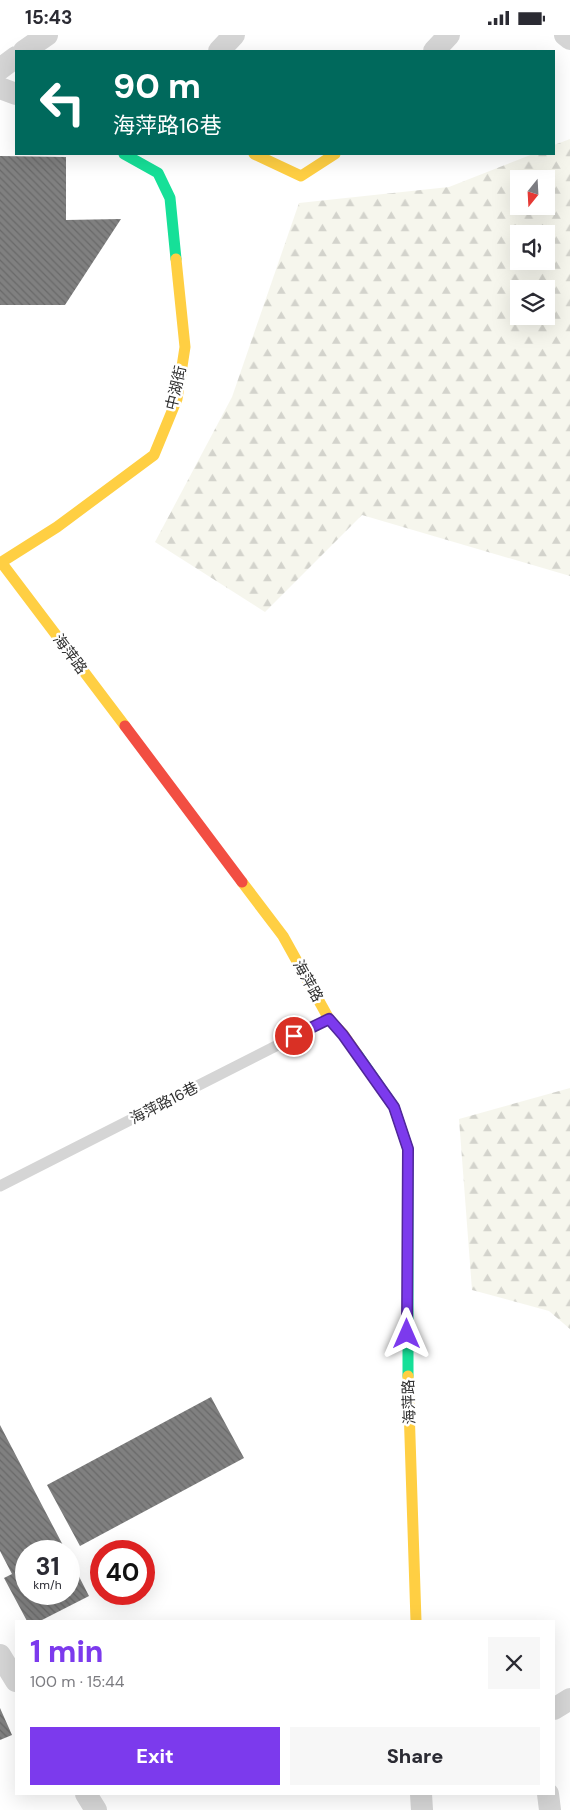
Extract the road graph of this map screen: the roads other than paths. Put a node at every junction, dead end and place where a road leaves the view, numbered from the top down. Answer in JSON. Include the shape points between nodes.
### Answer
{"nodes":[{"id":1,"x":47,"y":35,"type":"edge"},
{"id":2,"x":234,"y":35,"type":"edge"},
{"id":3,"x":449,"y":35,"type":"edge"},
{"id":4,"x":565,"y":35,"type":"edge"},
{"id":5,"x":570,"y":39,"type":"edge"},
{"id":6,"x":25,"y":50,"type":"edge"},
{"id":7,"x":220,"y":50,"type":"edge"},
{"id":8,"x":435,"y":50,"type":"edge"},
{"id":9,"x":15,"y":58,"type":"edge"},
{"id":10,"x":0,"y":69,"type":"edge"},
{"id":11,"x":0,"y":88,"type":"edge"},
{"id":12,"x":15,"y":95,"type":"edge"},
{"id":13,"x":126,"y":155,"type":"edge"},
{"id":14,"x":256,"y":155,"type":"edge"},
{"id":15,"x":333,"y":155,"type":"edge"},
{"id":16,"x":0,"y":563,"type":"edge"},
{"id":17,"x":329,"y":1019,"type":"junction"},
{"id":18,"x":0,"y":1187,"type":"edge"},
{"id":19,"x":416,"y":1620,"type":"edge"},
{"id":20,"x":0,"y":1655,"type":"edge"},
{"id":21,"x":15,"y":1679,"type":"edge"},
{"id":22,"x":570,"y":1699,"type":"edge"},
{"id":23,"x":555,"y":1708,"type":"edge"},
{"id":24,"x":87,"y":1795,"type":"edge"},
{"id":25,"x":421,"y":1795,"type":"edge"},
{"id":26,"x":548,"y":1795,"type":"edge"},
{"id":27,"x":96,"y":1810,"type":"edge"},
{"id":28,"x":422,"y":1810,"type":"edge"},
{"id":29,"x":550,"y":1810,"type":"edge"}],
"edges":[{"from":1,"to":6,"type":"street"},
{"from":2,"to":7,"type":"street"},
{"from":3,"to":8,"type":"street"},
{"from":4,"to":5,"type":"street"},
{"from":9,"to":10,"type":"street"},
{"from":11,"to":12,"type":"street"},
{"from":13,"to":16,"type":"street","name":"中湖街","via":[[158,173],[170,198],[185,347],[177,399],[154,455],[57,527]]},
{"from":14,"to":15,"type":"street","via":[[301,176]]},
{"from":16,"to":17,"type":"street","name":"海萍路","via":[[283,936]]},
{"from":17,"to":18,"type":"lane","name":"海萍路16巷"},
{"from":17,"to":19,"type":"street","name":"海萍路","via":[[394,1107],[408,1149],[407,1334]]},
{"from":20,"to":21,"type":"street"},
{"from":22,"to":23,"type":"street"},
{"from":24,"to":27,"type":"street"},
{"from":25,"to":28,"type":"street"},
{"from":26,"to":29,"type":"street"}]}
